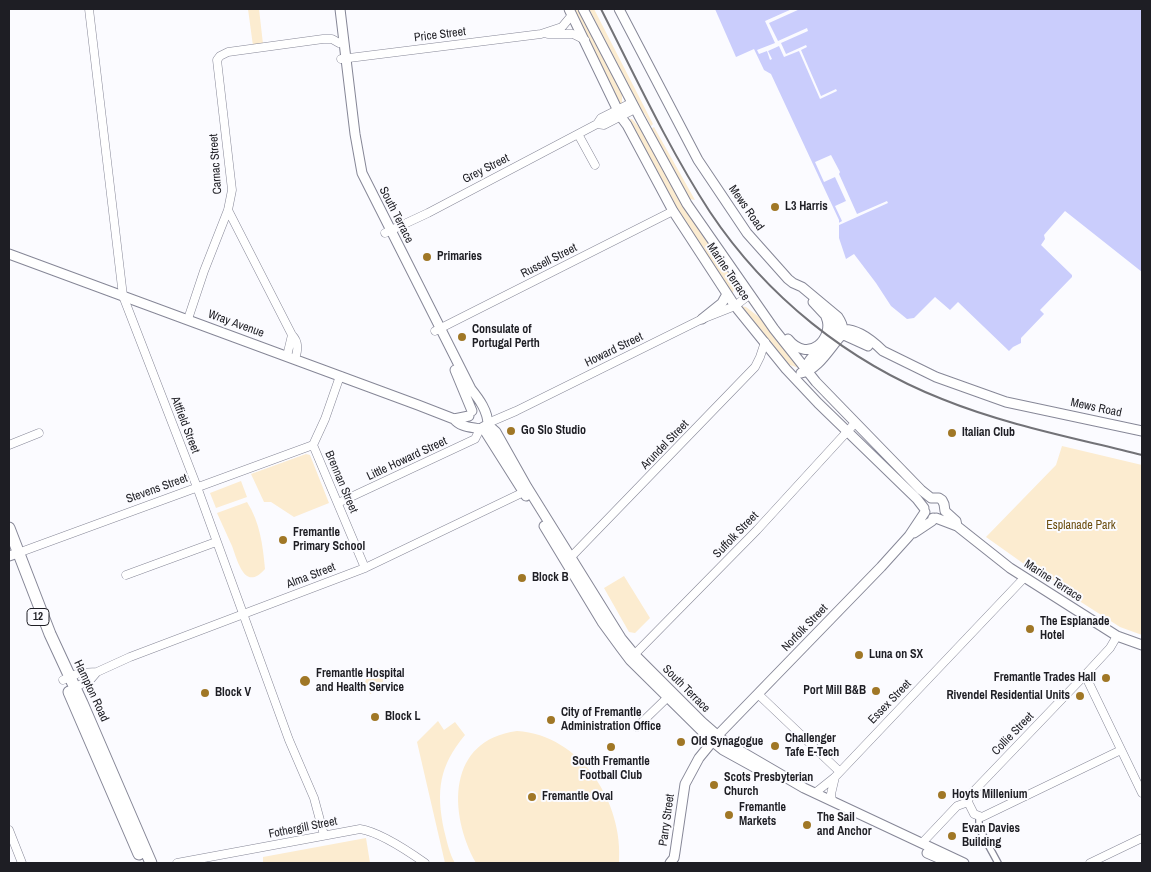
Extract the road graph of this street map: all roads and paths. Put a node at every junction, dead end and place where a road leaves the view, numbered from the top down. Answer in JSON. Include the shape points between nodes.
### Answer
{"nodes":[{"id":1,"x":89,"y":9,"type":"edge"},
{"id":2,"x":335,"y":9,"type":"edge"},
{"id":3,"x":340,"y":9,"type":"edge"},
{"id":4,"x":583,"y":9,"type":"edge"},
{"id":5,"x":619,"y":9,"type":"edge"},
{"id":6,"x":570,"y":12,"type":"edge"},
{"id":7,"x":541,"y":34,"type":"junction"},
{"id":8,"x":585,"y":40,"type":"junction"},
{"id":9,"x":339,"y":43,"type":"junction"},
{"id":10,"x":343,"y":58,"type":"junction"},
{"id":11,"x":633,"y":106,"type":"junction"},
{"id":12,"x":619,"y":113,"type":"junction"},
{"id":13,"x":578,"y":134,"type":"junction"},
{"id":14,"x":595,"y":165,"type":"dead end"},
{"id":15,"x":228,"y":210,"type":"junction"},
{"id":16,"x":672,"y":211,"type":"junction"},
{"id":17,"x":387,"y":232,"type":"junction"},
{"id":18,"x":9,"y":254,"type":"edge"},
{"id":19,"x":793,"y":283,"type":"junction"},
{"id":20,"x":727,"y":294,"type":"junction"},
{"id":21,"x":749,"y":295,"type":"junction"},
{"id":22,"x":123,"y":296,"type":"junction"},
{"id":23,"x":735,"y":306,"type":"junction"},
{"id":24,"x":822,"y":312,"type":"junction"},
{"id":25,"x":188,"y":319,"type":"junction"},
{"id":26,"x":702,"y":319,"type":"junction"},
{"id":27,"x":774,"y":329,"type":"junction"},
{"id":28,"x":438,"y":330,"type":"junction"},
{"id":29,"x":844,"y":333,"type":"junction"},
{"id":30,"x":765,"y":342,"type":"junction"},
{"id":31,"x":820,"y":342,"type":"junction"},
{"id":32,"x":291,"y":358,"type":"junction"},
{"id":33,"x":807,"y":368,"type":"junction"},
{"id":34,"x":786,"y":369,"type":"junction"},
{"id":35,"x":340,"y":376,"type":"junction"},
{"id":36,"x":818,"y":403,"type":"junction"},
{"id":37,"x":470,"y":413,"type":"junction"},
{"id":38,"x":454,"y":419,"type":"junction"},
{"id":39,"x":856,"y":423,"type":"junction"},
{"id":40,"x":484,"y":425,"type":"junction"},
{"id":41,"x":1142,"y":431,"type":"edge"},
{"id":42,"x":848,"y":432,"type":"junction"},
{"id":43,"x":39,"y":433,"type":"dead end"},
{"id":44,"x":9,"y":445,"type":"edge"},
{"id":45,"x":313,"y":445,"type":"junction"},
{"id":46,"x":197,"y":487,"type":"junction"},
{"id":47,"x":526,"y":490,"type":"junction"},
{"id":48,"x":931,"y":498,"type":"junction"},
{"id":49,"x":338,"y":503,"type":"junction"},
{"id":50,"x":924,"y":510,"type":"junction"},
{"id":51,"x":945,"y":511,"type":"junction"},
{"id":52,"x":934,"y":518,"type":"junction"},
{"id":53,"x":957,"y":526,"type":"junction"},
{"id":54,"x":9,"y":528,"type":"edge"},
{"id":55,"x":909,"y":536,"type":"junction"},
{"id":56,"x":216,"y":542,"type":"junction"},
{"id":57,"x":12,"y":552,"type":"edge"},
{"id":58,"x":571,"y":557,"type":"junction"},
{"id":59,"x":365,"y":568,"type":"junction"},
{"id":60,"x":126,"y":575,"type":"dead end"},
{"id":61,"x":1024,"y":578,"type":"junction"},
{"id":62,"x":243,"y":615,"type":"junction"},
{"id":63,"x":1117,"y":636,"type":"junction"},
{"id":64,"x":1142,"y":645,"type":"edge"},
{"id":65,"x":632,"y":657,"type":"junction"},
{"id":66,"x":96,"y":672,"type":"junction"},
{"id":67,"x":1085,"y":675,"type":"junction"},
{"id":68,"x":69,"y":684,"type":"junction"},
{"id":69,"x":670,"y":694,"type":"junction"},
{"id":70,"x":758,"y":694,"type":"junction"},
{"id":71,"x":637,"y":727,"type":"dead end"},
{"id":72,"x":714,"y":738,"type":"junction"},
{"id":73,"x":1121,"y":750,"type":"junction"},
{"id":74,"x":837,"y":774,"type":"junction"},
{"id":75,"x":815,"y":793,"type":"junction"},
{"id":76,"x":1142,"y":793,"type":"edge"},
{"id":77,"x":832,"y":801,"type":"junction"},
{"id":78,"x":968,"y":802,"type":"junction"},
{"id":79,"x":979,"y":817,"type":"junction"},
{"id":80,"x":9,"y":830,"type":"edge"},
{"id":81,"x":324,"y":835,"type":"junction"},
{"id":82,"x":1142,"y":838,"type":"edge"},
{"id":83,"x":922,"y":843,"type":"junction"},
{"id":84,"x":674,"y":861,"type":"edge"},
{"id":85,"x":22,"y":863,"type":"edge"},
{"id":86,"x":142,"y":863,"type":"edge"},
{"id":87,"x":151,"y":863,"type":"edge"},
{"id":88,"x":178,"y":863,"type":"edge"},
{"id":89,"x":425,"y":863,"type":"edge"},
{"id":90,"x":950,"y":863,"type":"edge"},
{"id":91,"x":964,"y":863,"type":"edge"},
{"id":92,"x":998,"y":863,"type":"edge"},
{"id":93,"x":1090,"y":863,"type":"edge"}],
"edges":[{"from":1,"to":22,"type":"street","name":"Attfield Street"},
{"from":2,"to":9,"type":"street","name":"South Terrace"},
{"from":3,"to":10,"type":"street","name":"South Terrace"},
{"from":4,"to":11,"type":"street","name":"Marine Terrace"},
{"from":5,"to":19,"type":"street","name":"Mews Road","via":[[698,160],[748,233]]},
{"from":6,"to":7,"type":"street","name":"Price Street","via":[[562,27]]},
{"from":6,"to":8,"type":"street","name":"Marine Terrace"},
{"from":7,"to":8,"type":"street","name":"Price Street","via":[[573,34]]},
{"from":7,"to":10,"type":"street","name":"Price Street"},
{"from":8,"to":12,"type":"street","name":"Marine Terrace"},
{"from":9,"to":10,"type":"street","name":"South Terrace"},
{"from":9,"to":15,"type":"street","name":"Carnac Street","via":[[323,39],[228,52],[217,60],[232,190]]},
{"from":10,"to":17,"type":"street","name":"South Terrace","via":[[362,173]]},
{"from":11,"to":12,"type":"street","name":"Grey Street"},
{"from":11,"to":21,"type":"street","name":"Marine Terrace","via":[[687,204]]},
{"from":12,"to":13,"type":"street","name":"Grey Street","via":[[604,124],[597,124]]},
{"from":12,"to":16,"type":"street","name":"Marine Terrace"},
{"from":13,"to":14,"type":"street"},
{"from":13,"to":17,"type":"street","name":"Grey Street"},
{"from":15,"to":25,"type":"street","name":"Carnac Street"},
{"from":15,"to":32,"type":"street","via":[[297,343],[298,349]]},
{"from":16,"to":20,"type":"street","name":"Marine Terrace"},
{"from":16,"to":28,"type":"street","name":"Russell Street"},
{"from":17,"to":28,"type":"street","name":"South Terrace"},
{"from":18,"to":22,"type":"street","name":"Wray Avenue"},
{"from":19,"to":24,"type":"street"},
{"from":19,"to":29,"type":"street","name":"Mews Road","via":[[838,317]]},
{"from":20,"to":23,"type":"street","name":"Marine Terrace"},
{"from":20,"to":26,"type":"street","via":[[722,303]]},
{"from":21,"to":23,"type":"street","name":"Howard Street"},
{"from":21,"to":27,"type":"street","name":"Marine Terrace"},
{"from":22,"to":25,"type":"street","name":"Wray Avenue"},
{"from":22,"to":46,"type":"street","name":"Attfield Street"},
{"from":23,"to":26,"type":"street","name":"Howard Street"},
{"from":23,"to":30,"type":"street","name":"Marine Terrace"},
{"from":24,"to":29,"type":"street"},
{"from":24,"to":31,"type":"street","via":[[827,318],[828,330]]},
{"from":25,"to":32,"type":"street","name":"Wray Avenue"},
{"from":26,"to":40,"type":"street","name":"Howard Street"},
{"from":27,"to":31,"type":"street","via":[[802,350],[812,349]]},
{"from":27,"to":33,"type":"street","name":"Marine Terrace"},
{"from":28,"to":37,"type":"street","name":"South Terrace"},
{"from":28,"to":40,"type":"street","name":"South Terrace","via":[[481,401]]},
{"from":29,"to":33,"type":"street"},
{"from":29,"to":41,"type":"street","name":"Mews Road","via":[[877,345],[883,352],[936,377],[1006,402]]},
{"from":30,"to":34,"type":"street","name":"Marine Terrace"},
{"from":30,"to":58,"type":"street","name":"Arundel Street","via":[[755,368]]},
{"from":31,"to":33,"type":"street","via":[[807,360]]},
{"from":32,"to":35,"type":"street","name":"Wray Avenue"},
{"from":33,"to":34,"type":"street"},
{"from":33,"to":36,"type":"street","via":[[802,380]]},
{"from":33,"to":39,"type":"street","name":"Marine Terrace","via":[[816,382]]},
{"from":34,"to":36,"type":"street","name":"Marine Terrace"},
{"from":35,"to":38,"type":"street","name":"Wray Avenue"},
{"from":35,"to":45,"type":"street","name":"Brennan Street"},
{"from":36,"to":42,"type":"street","name":"Marine Terrace"},
{"from":37,"to":38,"type":"street"},
{"from":37,"to":40,"type":"street","name":"South Terrace","via":[[471,424]]},
{"from":37,"to":40,"type":"street","via":[[480,411]]},
{"from":38,"to":40,"type":"street","name":"Wray Avenue","via":[[464,425]]},
{"from":39,"to":42,"type":"street","name":"Suffolk Street"},
{"from":39,"to":48,"type":"street","name":"Marine Terrace"},
{"from":40,"to":47,"type":"street","name":"South Terrace","via":[[495,431]]},
{"from":40,"to":49,"type":"street","name":"Little Howard Street","via":[[475,439]]},
{"from":42,"to":50,"type":"street","name":"Marine Terrace","via":[[917,499]]},
{"from":42,"to":65,"type":"street","name":"Suffolk Street"},
{"from":43,"to":44,"type":"street"},
{"from":45,"to":46,"type":"street","name":"Stevens Street"},
{"from":45,"to":49,"type":"street","name":"Brennan Street"},
{"from":46,"to":56,"type":"street","name":"Attfield Street"},
{"from":46,"to":57,"type":"street","name":"Stevens Street"},
{"from":47,"to":58,"type":"street","name":"South Terrace"},
{"from":47,"to":59,"type":"street","name":"Alma Street"},
{"from":47,"to":65,"type":"street","name":"South Terrace","via":[[602,622]]},
{"from":48,"to":50,"type":"street"},
{"from":48,"to":51,"type":"street","name":"Marine Terrace","via":[[942,500]]},
{"from":49,"to":59,"type":"street","name":"Brennan Street"},
{"from":50,"to":52,"type":"street","name":"Marine Terrace"},
{"from":50,"to":55,"type":"street","name":"Norfolk Street"},
{"from":51,"to":52,"type":"street"},
{"from":51,"to":53,"type":"street","name":"Marine Terrace"},
{"from":52,"to":53,"type":"street","name":"Marine Terrace"},
{"from":52,"to":55,"type":"street","name":"Norfolk Street"},
{"from":53,"to":61,"type":"street","name":"Marine Terrace"},
{"from":54,"to":57,"type":"main road","name":"Hampton Road","number":"12"},
{"from":55,"to":70,"type":"street","name":"Norfolk Street"},
{"from":56,"to":60,"type":"street"},
{"from":56,"to":62,"type":"street","name":"Attfield Street"},
{"from":57,"to":68,"type":"main road","name":"Hampton Road","number":"12"},
{"from":58,"to":65,"type":"street","name":"South Terrace"},
{"from":59,"to":62,"type":"street","name":"Alma Street"},
{"from":61,"to":63,"type":"street","name":"Marine Terrace"},
{"from":61,"to":74,"type":"street","name":"Essex Street"},
{"from":62,"to":66,"type":"street","name":"Alma Street"},
{"from":62,"to":81,"type":"street","name":"Attfield Street","via":[[314,798]]},
{"from":63,"to":64,"type":"street","name":"Marine Terrace"},
{"from":63,"to":67,"type":"street","name":"Collie Street"},
{"from":65,"to":69,"type":"street","name":"South Terrace"},
{"from":66,"to":68,"type":"street","name":"Alma Street","via":[[91,679]]},
{"from":66,"to":68,"type":"street","name":"Alma Street","via":[[87,671]]},
{"from":67,"to":73,"type":"street"},
{"from":67,"to":78,"type":"street","name":"Collie Street","via":[[970,795]]},
{"from":68,"to":86,"type":"main road","name":"Hampton Road","number":"12"},
{"from":68,"to":87,"type":"main road","name":"Hampton Road","number":"12"},
{"from":69,"to":71,"type":"street"},
{"from":69,"to":72,"type":"street","name":"South Terrace"},
{"from":70,"to":72,"type":"street","name":"Norfolk Street"},
{"from":70,"to":74,"type":"street"},
{"from":72,"to":75,"type":"street","name":"South Terrace"},
{"from":72,"to":84,"type":"street","name":"Parry Street","via":[[685,784]]},
{"from":72,"to":90,"type":"street","name":"South Terrace","via":[[722,750],[802,793]]},
{"from":73,"to":76,"type":"street"},
{"from":73,"to":79,"type":"street"},
{"from":74,"to":75,"type":"street","name":"Essex Street"},
{"from":74,"to":77,"type":"street"},
{"from":75,"to":77,"type":"street","name":"South Terrace"},
{"from":77,"to":83,"type":"street","name":"South Terrace"},
{"from":78,"to":79,"type":"street"},
{"from":78,"to":83,"type":"street","name":"Collie Street","via":[[957,806]]},
{"from":79,"to":92,"type":"street","via":[[979,828]]},
{"from":80,"to":85,"type":"street"},
{"from":81,"to":88,"type":"street","name":"Fothergill Street"},
{"from":81,"to":89,"type":"street","name":"Fothergill Street","via":[[369,830]]},
{"from":82,"to":93,"type":"street"},
{"from":83,"to":91,"type":"street","name":"South Terrace"}]}
